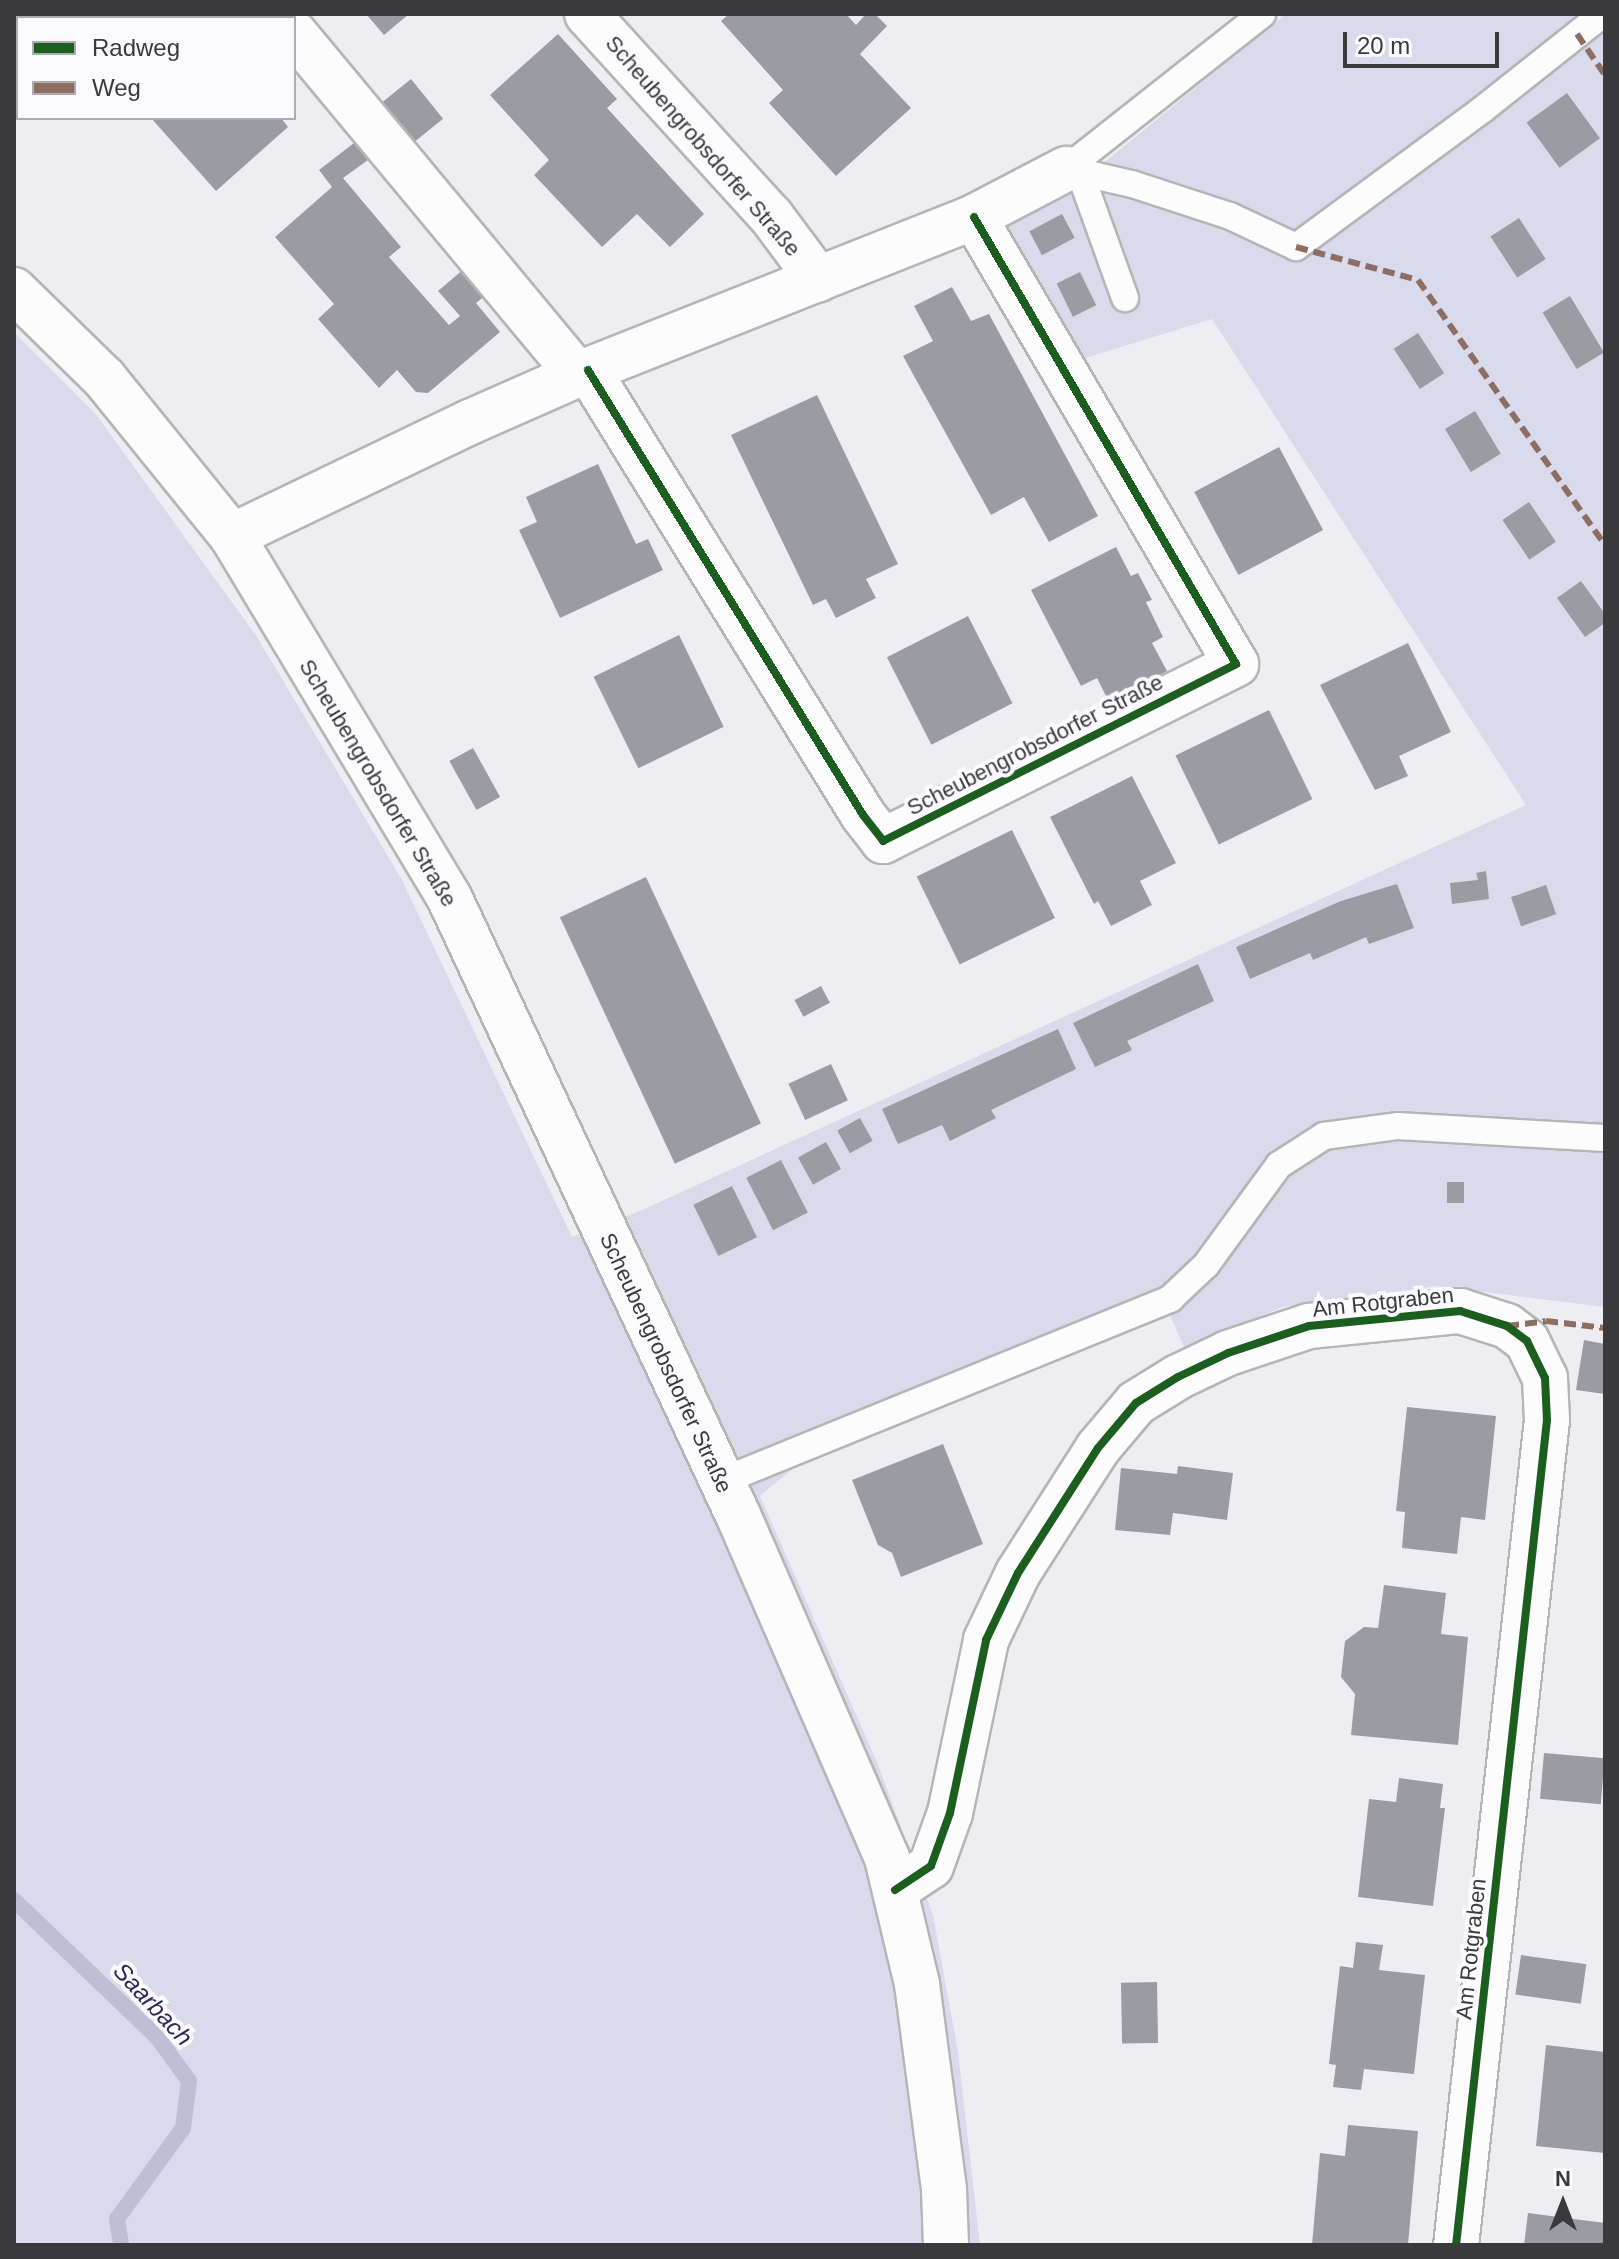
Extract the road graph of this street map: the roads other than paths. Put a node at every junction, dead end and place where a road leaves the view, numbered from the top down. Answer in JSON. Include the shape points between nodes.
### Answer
{"nodes":[{"id":1,"x":587,"y":14,"type":"edge"},
{"id":2,"x":1262,"y":14,"type":"edge"},
{"id":3,"x":1603,"y":14,"type":"edge"},
{"id":4,"x":296,"y":35,"type":"edge"},
{"id":5,"x":1073,"y":171,"type":"junction"},
{"id":6,"x":974,"y":217,"type":"junction"},
{"id":7,"x":818,"y":279,"type":"junction"},
{"id":8,"x":14,"y":290,"type":"edge"},
{"id":9,"x":1125,"y":298,"type":"dead end"},
{"id":10,"x":583,"y":372,"type":"junction"},
{"id":11,"x":232,"y":536,"type":"junction"},
{"id":12,"x":1605,"y":1138,"type":"edge"},
{"id":13,"x":722,"y":1481,"type":"junction"},
{"id":14,"x":895,"y":1890,"type":"junction"},
{"id":15,"x":946,"y":2245,"type":"edge"},
{"id":16,"x":1456,"y":2245,"type":"edge"}],
"edges":[{"from":1,"to":7,"type":"street","name":"Scheubengrobsdorfer Straße","via":[[771,216]]},
{"from":2,"to":5,"type":"lane"},
{"from":3,"to":5,"type":"lane","via":[[1296,247],[1230,216]]},
{"from":4,"to":10,"type":"street","name":"Scheubengrobsdorfer Straße"},
{"from":5,"to":6,"type":"street","name":"Scheubengrobsdorfer Straße"},
{"from":5,"to":9,"type":"lane"},
{"from":6,"to":7,"type":"street","name":"Scheubengrobsdorfer Straße"},
{"from":6,"to":10,"type":"street","name":"Scheubengrobsdorfer Straße","via":[[1236,664],[883,841]]},
{"from":7,"to":10,"type":"street","name":"Scheubengrobsdorfer Straße"},
{"from":8,"to":11,"type":"street","name":"Scheubengrobsdorfer Straße","via":[[104,378]]},
{"from":10,"to":11,"type":"street","name":"Scheubengrobsdorfer Straße"},
{"from":11,"to":13,"type":"street","name":"Scheubengrobsdorfer Straße","via":[[449,897]]},
{"from":12,"to":13,"type":"lane","via":[[1398,1126],[1324,1136],[1279,1165],[1206,1265],[1170,1299]]},
{"from":13,"to":14,"type":"street","name":"Scheubengrobsdorfer Straße","via":[[887,1858]]},
{"from":14,"to":15,"type":"street","name":"Scheubengrobsdorfer Straße","via":[[917,1984],[944,2190]]},
{"from":14,"to":16,"type":"street","name":"Am Rotgraben","via":[[931,1866],[950,1813],[986,1640],[1018,1573],[1098,1448],[1136,1403],[1228,1353],[1309,1326],[1460,1311],[1507,1326],[1527,1341],[1545,1378],[1547,1420]]}]}
